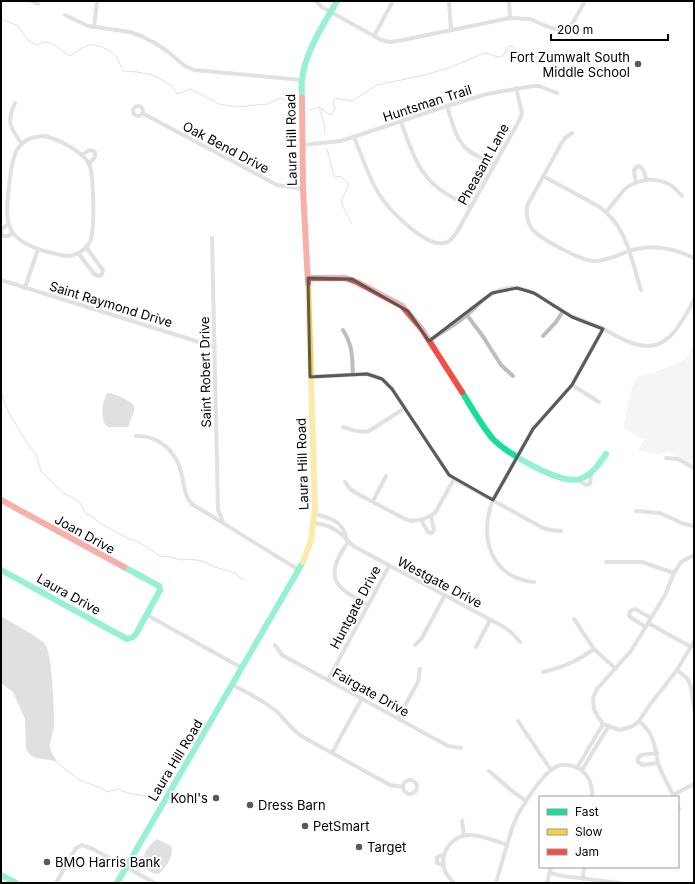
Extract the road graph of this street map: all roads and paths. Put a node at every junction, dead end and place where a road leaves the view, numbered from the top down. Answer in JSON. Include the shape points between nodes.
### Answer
{"nodes":[{"id":1,"x":31,"y":1,"type":"edge"},
{"id":2,"x":97,"y":1,"type":"edge"},
{"id":3,"x":316,"y":1,"type":"edge"},
{"id":4,"x":337,"y":1,"type":"edge"},
{"id":5,"x":393,"y":1,"type":"edge"},
{"id":6,"x":450,"y":1,"type":"edge"},
{"id":7,"x":510,"y":1,"type":"edge"},
{"id":8,"x":585,"y":1,"type":"edge"},
{"id":9,"x":38,"y":4,"type":"dead end"},
{"id":10,"x":331,"y":12,"type":"junction"},
{"id":11,"x":65,"y":15,"type":"dead end"},
{"id":12,"x":510,"y":18,"type":"junction"},
{"id":13,"x":94,"y":27,"type":"junction"},
{"id":14,"x":451,"y":30,"type":"junction"},
{"id":15,"x":374,"y":36,"type":"junction"},
{"id":16,"x":302,"y":80,"type":"junction"},
{"id":17,"x":516,"y":88,"type":"junction"},
{"id":18,"x":557,"y":93,"type":"dead end"},
{"id":19,"x":15,"y":103,"type":"dead end"},
{"id":20,"x":447,"y":106,"type":"junction"},
{"id":21,"x":142,"y":113,"type":"dead end"},
{"id":22,"x":401,"y":122,"type":"junction"},
{"id":23,"x":572,"y":133,"type":"dead end"},
{"id":24,"x":354,"y":138,"type":"junction"},
{"id":25,"x":22,"y":144,"type":"junction"},
{"id":26,"x":302,"y":145,"type":"junction"},
{"id":27,"x":82,"y":155,"type":"junction"},
{"id":28,"x":89,"y":164,"type":"junction"},
{"id":29,"x":494,"y":165,"type":"junction"},
{"id":30,"x":543,"y":176,"type":"junction"},
{"id":31,"x":646,"y":180,"type":"junction"},
{"id":32,"x":636,"y":183,"type":"junction"},
{"id":33,"x":303,"y":189,"type":"junction"},
{"id":34,"x":682,"y":196,"type":"dead end"},
{"id":35,"x":470,"y":207,"type":"junction"},
{"id":36,"x":606,"y":212,"type":"junction"},
{"id":37,"x":8,"y":224,"type":"junction"},
{"id":38,"x":13,"y":233,"type":"junction"},
{"id":39,"x":212,"y":238,"type":"dead end"},
{"id":40,"x":86,"y":247,"type":"junction"},
{"id":41,"x":38,"y":249,"type":"junction"},
{"id":42,"x":628,"y":251,"type":"junction"},
{"id":43,"x":78,"y":253,"type":"junction"},
{"id":44,"x":694,"y":258,"type":"edge"},
{"id":45,"x":308,"y":278,"type":"junction"},
{"id":46,"x":1,"y":280,"type":"edge"},
{"id":47,"x":25,"y":288,"type":"junction"},
{"id":48,"x":641,"y":290,"type":"dead end"},
{"id":49,"x":694,"y":300,"type":"edge"},
{"id":50,"x":563,"y":311,"type":"junction"},
{"id":51,"x":467,"y":315,"type":"junction"},
{"id":52,"x":603,"y":329,"type":"junction"},
{"id":53,"x":343,"y":330,"type":"dead end"},
{"id":54,"x":543,"y":336,"type":"dead end"},
{"id":55,"x":430,"y":341,"type":"junction"},
{"id":56,"x":215,"y":347,"type":"junction"},
{"id":57,"x":353,"y":375,"type":"junction"},
{"id":58,"x":310,"y":376,"type":"junction"},
{"id":59,"x":513,"y":376,"type":"dead end"},
{"id":60,"x":572,"y":385,"type":"junction"},
{"id":61,"x":599,"y":402,"type":"dead end"},
{"id":62,"x":405,"y":408,"type":"junction"},
{"id":63,"x":343,"y":426,"type":"dead end"},
{"id":64,"x":136,"y":436,"type":"dead end"},
{"id":65,"x":606,"y":454,"type":"dead end"},
{"id":66,"x":518,"y":456,"type":"junction"},
{"id":67,"x":666,"y":458,"type":"dead end"},
{"id":68,"x":694,"y":468,"type":"edge"},
{"id":69,"x":386,"y":476,"type":"dead end"},
{"id":70,"x":454,"y":479,"type":"junction"},
{"id":71,"x":345,"y":482,"type":"dead end"},
{"id":72,"x":1,"y":500,"type":"edge"},
{"id":73,"x":493,"y":500,"type":"junction"},
{"id":74,"x":373,"y":501,"type":"junction"},
{"id":75,"x":218,"y":505,"type":"junction"},
{"id":76,"x":205,"y":511,"type":"junction"},
{"id":77,"x":636,"y":511,"type":"dead end"},
{"id":78,"x":314,"y":514,"type":"junction"},
{"id":79,"x":431,"y":516,"type":"junction"},
{"id":80,"x":421,"y":520,"type":"junction"},
{"id":81,"x":223,"y":522,"type":"junction"},
{"id":82,"x":314,"y":523,"type":"junction"},
{"id":83,"x":694,"y":526,"type":"edge"},
{"id":84,"x":561,"y":531,"type":"dead end"},
{"id":85,"x":348,"y":542,"type":"junction"},
{"id":86,"x":694,"y":556,"type":"edge"},
{"id":87,"x":606,"y":562,"type":"dead end"},
{"id":88,"x":389,"y":566,"type":"junction"},
{"id":89,"x":1,"y":570,"type":"edge"},
{"id":90,"x":299,"y":570,"type":"junction"},
{"id":91,"x":674,"y":573,"type":"junction"},
{"id":92,"x":534,"y":582,"type":"dead end"},
{"id":93,"x":445,"y":596,"type":"junction"},
{"id":94,"x":368,"y":605,"type":"junction"},
{"id":95,"x":147,"y":615,"type":"junction"},
{"id":96,"x":574,"y":619,"type":"dead end"},
{"id":97,"x":490,"y":620,"type":"junction"},
{"id":98,"x":648,"y":623,"type":"junction"},
{"id":99,"x":694,"y":641,"type":"edge"},
{"id":100,"x":520,"y":642,"type":"dead end"},
{"id":101,"x":275,"y":645,"type":"dead end"},
{"id":102,"x":415,"y":645,"type":"dead end"},
{"id":103,"x":476,"y":647,"type":"dead end"},
{"id":104,"x":691,"y":647,"type":"junction"},
{"id":105,"x":594,"y":649,"type":"junction"},
{"id":106,"x":242,"y":668,"type":"junction"},
{"id":107,"x":420,"y":669,"type":"dead end"},
{"id":108,"x":616,"y":669,"type":"junction"},
{"id":109,"x":677,"y":670,"type":"junction"},
{"id":110,"x":543,"y":672,"type":"dead end"},
{"id":111,"x":328,"y":680,"type":"junction"},
{"id":112,"x":233,"y":685,"type":"junction"},
{"id":113,"x":362,"y":698,"type":"junction"},
{"id":114,"x":694,"y":709,"type":"edge"},
{"id":115,"x":398,"y":718,"type":"junction"},
{"id":116,"x":518,"y":721,"type":"dead end"},
{"id":117,"x":640,"y":721,"type":"junction"},
{"id":118,"x":603,"y":724,"type":"junction"},
{"id":119,"x":608,"y":726,"type":"junction"},
{"id":120,"x":461,"y":748,"type":"dead end"},
{"id":121,"x":332,"y":753,"type":"junction"},
{"id":122,"x":657,"y":753,"type":"junction"},
{"id":123,"x":658,"y":763,"type":"junction"},
{"id":124,"x":577,"y":768,"type":"junction"},
{"id":125,"x":489,"y":770,"type":"dead end"},
{"id":126,"x":551,"y":770,"type":"junction"},
{"id":127,"x":582,"y":770,"type":"junction"},
{"id":128,"x":694,"y":784,"type":"edge"},
{"id":129,"x":403,"y":787,"type":"dead end"},
{"id":130,"x":592,"y":796,"type":"edge"},
{"id":131,"x":673,"y":796,"type":"edge"},
{"id":132,"x":526,"y":801,"type":"junction"},
{"id":133,"x":462,"y":821,"type":"dead end"},
{"id":134,"x":464,"y":835,"type":"junction"},
{"id":135,"x":507,"y":845,"type":"junction"},
{"id":136,"x":444,"y":855,"type":"junction"},
{"id":137,"x":126,"y":866,"type":"junction"},
{"id":138,"x":444,"y":866,"type":"junction"},
{"id":139,"x":551,"y":868,"type":"edge"},
{"id":140,"x":584,"y":868,"type":"edge"},
{"id":141,"x":550,"y":873,"type":"junction"},
{"id":142,"x":1,"y":875,"type":"edge"},
{"id":143,"x":583,"y":879,"type":"junction"},
{"id":144,"x":16,"y":883,"type":"edge"},
{"id":145,"x":56,"y":883,"type":"edge"},
{"id":146,"x":117,"y":883,"type":"edge"},
{"id":147,"x":155,"y":883,"type":"edge"},
{"id":148,"x":454,"y":883,"type":"edge"},
{"id":149,"x":496,"y":883,"type":"edge"},
{"id":150,"x":547,"y":883,"type":"edge"},
{"id":151,"x":620,"y":883,"type":"edge"}],
"edges":[{"from":1,"to":9,"type":"street"},
{"from":2,"to":13,"type":"street"},
{"from":3,"to":10,"type":"street"},
{"from":4,"to":10,"type":"main road","name":"Laura Hill Road"},
{"from":5,"to":15,"type":"street"},
{"from":6,"to":14,"type":"street"},
{"from":7,"to":12,"type":"street"},
{"from":8,"to":12,"type":"street","via":[[572,24],[560,30],[530,20]]},
{"from":10,"to":15,"type":"street"},
{"from":10,"to":16,"type":"main road","name":"Laura Hill Road","via":[[310,52]]},
{"from":11,"to":13,"type":"street"},
{"from":12,"to":14,"type":"street"},
{"from":13,"to":16,"type":"street","via":[[141,36],[194,70]]},
{"from":14,"to":15,"type":"street","via":[[389,42]]},
{"from":16,"to":26,"type":"main road","name":"Laura Hill Road"},
{"from":17,"to":18,"type":"street","name":"Huntsman Trail","via":[[539,86]]},
{"from":17,"to":20,"type":"street","name":"Huntsman Trail"},
{"from":17,"to":29,"type":"street","name":"Pheasant Lane","via":[[522,112],[520,119]]},
{"from":19,"to":25,"type":"street","via":[[10,123]]},
{"from":20,"to":22,"type":"street","name":"Huntsman Trail"},
{"from":20,"to":29,"type":"street","via":[[462,145]]},
{"from":21,"to":33,"type":"street","name":"Oak Bend Drive","via":[[277,185]]},
{"from":22,"to":24,"type":"street","name":"Huntsman Trail"},
{"from":22,"to":35,"type":"street","via":[[424,173],[440,189]]},
{"from":23,"to":30,"type":"street","via":[[565,138]]},
{"from":24,"to":26,"type":"street","name":"Huntsman Trail","via":[[333,143]]},
{"from":24,"to":35,"type":"street","name":"Pheasant Lane","via":[[379,195],[390,210],[426,238],[444,244],[451,240]]},
{"from":25,"to":27,"type":"street","via":[[31,138],[48,137]]},
{"from":25,"to":37,"type":"street","via":[[12,158],[6,209]]},
{"from":26,"to":33,"type":"main road","name":"Laura Hill Road"},
{"from":27,"to":28,"type":"street"},
{"from":27,"to":28,"type":"street","via":[[89,150],[95,152],[95,157]]},
{"from":28,"to":40,"type":"street","via":[[92,174],[93,232]]},
{"from":29,"to":35,"type":"street","name":"Pheasant Lane"},
{"from":30,"to":36,"type":"street"},
{"from":30,"to":42,"type":"street","via":[[527,206],[528,221],[536,232],[586,260],[603,260]]},
{"from":31,"to":32,"type":"street"},
{"from":31,"to":32,"type":"street","via":[[638,166],[634,171]]},
{"from":31,"to":34,"type":"street","via":[[668,183]]},
{"from":32,"to":36,"type":"street","via":[[624,190]]},
{"from":33,"to":45,"type":"main road","name":"Laura Hill Road"},
{"from":36,"to":42,"type":"street","via":[[620,228]]},
{"from":37,"to":38,"type":"street"},
{"from":37,"to":38,"type":"street","via":[[1,230],[1,234],[8,236]]},
{"from":38,"to":41,"type":"street","via":[[20,241]]},
{"from":39,"to":56,"type":"street","name":"Saint Robert Drive"},
{"from":40,"to":43,"type":"street"},
{"from":40,"to":43,"type":"street","via":[[103,270],[100,276],[95,275]]},
{"from":41,"to":43,"type":"street","via":[[68,256]]},
{"from":41,"to":47,"type":"street"},
{"from":42,"to":44,"type":"street","via":[[651,246],[662,247]]},
{"from":42,"to":48,"type":"street"},
{"from":45,"to":55,"type":"main road","via":[[336,277],[357,282],[402,306]]},
{"from":45,"to":58,"type":"main road","name":"Laura Hill Road"},
{"from":46,"to":47,"type":"street","name":"Saint Raymond Drive"},
{"from":47,"to":56,"type":"street","name":"Saint Raymond Drive"},
{"from":49,"to":52,"type":"street","via":[[677,330],[665,341],[657,344],[634,344]]},
{"from":50,"to":51,"type":"street","via":[[534,293],[516,288],[492,293],[483,298]]},
{"from":50,"to":52,"type":"street"},
{"from":50,"to":54,"type":"street"},
{"from":51,"to":55,"type":"street"},
{"from":51,"to":59,"type":"street","via":[[501,365]]},
{"from":52,"to":60,"type":"street"},
{"from":53,"to":57,"type":"street","via":[[352,349]]},
{"from":55,"to":66,"type":"main road","via":[[488,433],[502,448]]},
{"from":56,"to":75,"type":"street","name":"Saint Robert Drive"},
{"from":57,"to":58,"type":"street"},
{"from":57,"to":62,"type":"street","via":[[367,374],[382,379]]},
{"from":58,"to":78,"type":"main road","name":"Laura Hill Road"},
{"from":60,"to":61,"type":"street"},
{"from":60,"to":66,"type":"street","via":[[533,429]]},
{"from":62,"to":63,"type":"street","via":[[369,431],[356,431]]},
{"from":62,"to":70,"type":"street","via":[[442,466]]},
{"from":64,"to":76,"type":"street","via":[[150,437],[171,452],[180,466],[186,496],[192,504]]},
{"from":65,"to":66,"type":"main road","via":[[591,475],[568,480],[560,479]]},
{"from":66,"to":73,"type":"street"},
{"from":67,"to":68,"type":"street","via":[[678,459]]},
{"from":69,"to":74,"type":"street"},
{"from":70,"to":73,"type":"street"},
{"from":70,"to":79,"type":"street","via":[[440,506]]},
{"from":71,"to":74,"type":"street","via":[[350,489]]},
{"from":72,"to":95,"type":"main road","name":"Joan Drive","via":[[159,586],[160,592]]},
{"from":73,"to":84,"type":"street","via":[[543,528]]},
{"from":73,"to":92,"type":"street","via":[[486,529],[492,554],[500,566],[514,578]]},
{"from":74,"to":80,"type":"street","via":[[405,519]]},
{"from":75,"to":76,"type":"street","via":[[213,511]]},
{"from":75,"to":81,"type":"street","name":"Saint Robert Drive"},
{"from":76,"to":81,"type":"street"},
{"from":77,"to":83,"type":"street","via":[[660,513]]},
{"from":78,"to":82,"type":"main road","name":"Laura Hill Road"},
{"from":78,"to":85,"type":"street","via":[[328,517],[340,524],[345,530]]},
{"from":79,"to":80,"type":"street"},
{"from":79,"to":80,"type":"street","via":[[434,526],[432,533],[428,532]]},
{"from":81,"to":90,"type":"street"},
{"from":82,"to":85,"type":"street","name":"Westgate Drive","via":[[326,524],[341,533]]},
{"from":82,"to":90,"type":"main road","name":"Laura Hill Road","via":[[311,545]]},
{"from":85,"to":88,"type":"street","name":"Westgate Drive"},
{"from":85,"to":94,"type":"street","via":[[335,564],[336,581],[347,594]]},
{"from":86,"to":91,"type":"street","via":[[681,562]]},
{"from":87,"to":91,"type":"street","via":[[642,562]]},
{"from":88,"to":93,"type":"street","name":"Westgate Drive"},
{"from":88,"to":94,"type":"street","name":"Huntgate Drive"},
{"from":89,"to":95,"type":"main road","name":"Laura Drive","via":[[127,639],[136,634]]},
{"from":90,"to":106,"type":"main road","name":"Laura Hill Road"},
{"from":91,"to":98,"type":"street","via":[[668,590]]},
{"from":93,"to":97,"type":"street","name":"Westgate Drive"},
{"from":93,"to":102,"type":"street","via":[[422,638]]},
{"from":94,"to":111,"type":"street","name":"Huntgate Drive"},
{"from":95,"to":106,"type":"street"},
{"from":96,"to":105,"type":"street"},
{"from":97,"to":100,"type":"street","name":"Westgate Drive","via":[[508,630]]},
{"from":97,"to":103,"type":"street"},
{"from":98,"to":104,"type":"street"},
{"from":98,"to":108,"type":"street","via":[[631,651]]},
{"from":99,"to":104,"type":"street"},
{"from":101,"to":111,"type":"street","name":"Fairgate Drive","via":[[282,654]]},
{"from":104,"to":109,"type":"street"},
{"from":105,"to":108,"type":"street"},
{"from":105,"to":110,"type":"street","via":[[567,666]]},
{"from":106,"to":112,"type":"main road","name":"Laura Hill Road"},
{"from":107,"to":115,"type":"street","via":[[418,682]]},
{"from":108,"to":118,"type":"street","via":[[597,689],[593,698],[594,709]]},
{"from":109,"to":114,"type":"street","via":[[688,680]]},
{"from":109,"to":117,"type":"street"},
{"from":111,"to":113,"type":"street","name":"Fairgate Drive"},
{"from":112,"to":121,"type":"street","via":[[271,707],[294,732]]},
{"from":112,"to":137,"type":"main road","name":"Laura Hill Road"},
{"from":113,"to":115,"type":"street","name":"Fairgate Drive"},
{"from":113,"to":121,"type":"street"},
{"from":115,"to":120,"type":"street","name":"Fairgate Drive","via":[[448,746]]},
{"from":116,"to":126,"type":"street"},
{"from":117,"to":119,"type":"street","via":[[620,730]]},
{"from":117,"to":122,"type":"street","via":[[648,729]]},
{"from":118,"to":119,"type":"street"},
{"from":118,"to":124,"type":"street"},
{"from":119,"to":127,"type":"street"},
{"from":121,"to":129,"type":"street","via":[[390,785]]},
{"from":122,"to":123,"type":"street"},
{"from":122,"to":123,"type":"street","via":[[641,755],[638,762],[643,765]]},
{"from":123,"to":131,"type":"street"},
{"from":124,"to":126,"type":"street","via":[[562,765]]},
{"from":124,"to":127,"type":"street"},
{"from":125,"to":132,"type":"street"},
{"from":126,"to":132,"type":"street"},
{"from":127,"to":130,"type":"street","via":[[590,781]]},
{"from":128,"to":131,"type":"street"},
{"from":132,"to":135,"type":"street","via":[[514,822]]},
{"from":133,"to":134,"type":"street"},
{"from":134,"to":135,"type":"street","via":[[476,835]]},
{"from":134,"to":136,"type":"street","via":[[451,842]]},
{"from":135,"to":149,"type":"street"},
{"from":136,"to":138,"type":"street"},
{"from":136,"to":138,"type":"street","via":[[437,857],[436,863]]},
{"from":137,"to":145,"type":"street","via":[[80,845]]},
{"from":137,"to":146,"type":"main road","name":"Laura Hill Road"},
{"from":137,"to":147,"type":"street"},
{"from":138,"to":148,"type":"street","via":[[445,872]]},
{"from":139,"to":141,"type":"street"},
{"from":140,"to":143,"type":"street"},
{"from":141,"to":143,"type":"street"},
{"from":141,"to":150,"type":"street"},
{"from":142,"to":144,"type":"main road"},
{"from":143,"to":151,"type":"street"}]}
